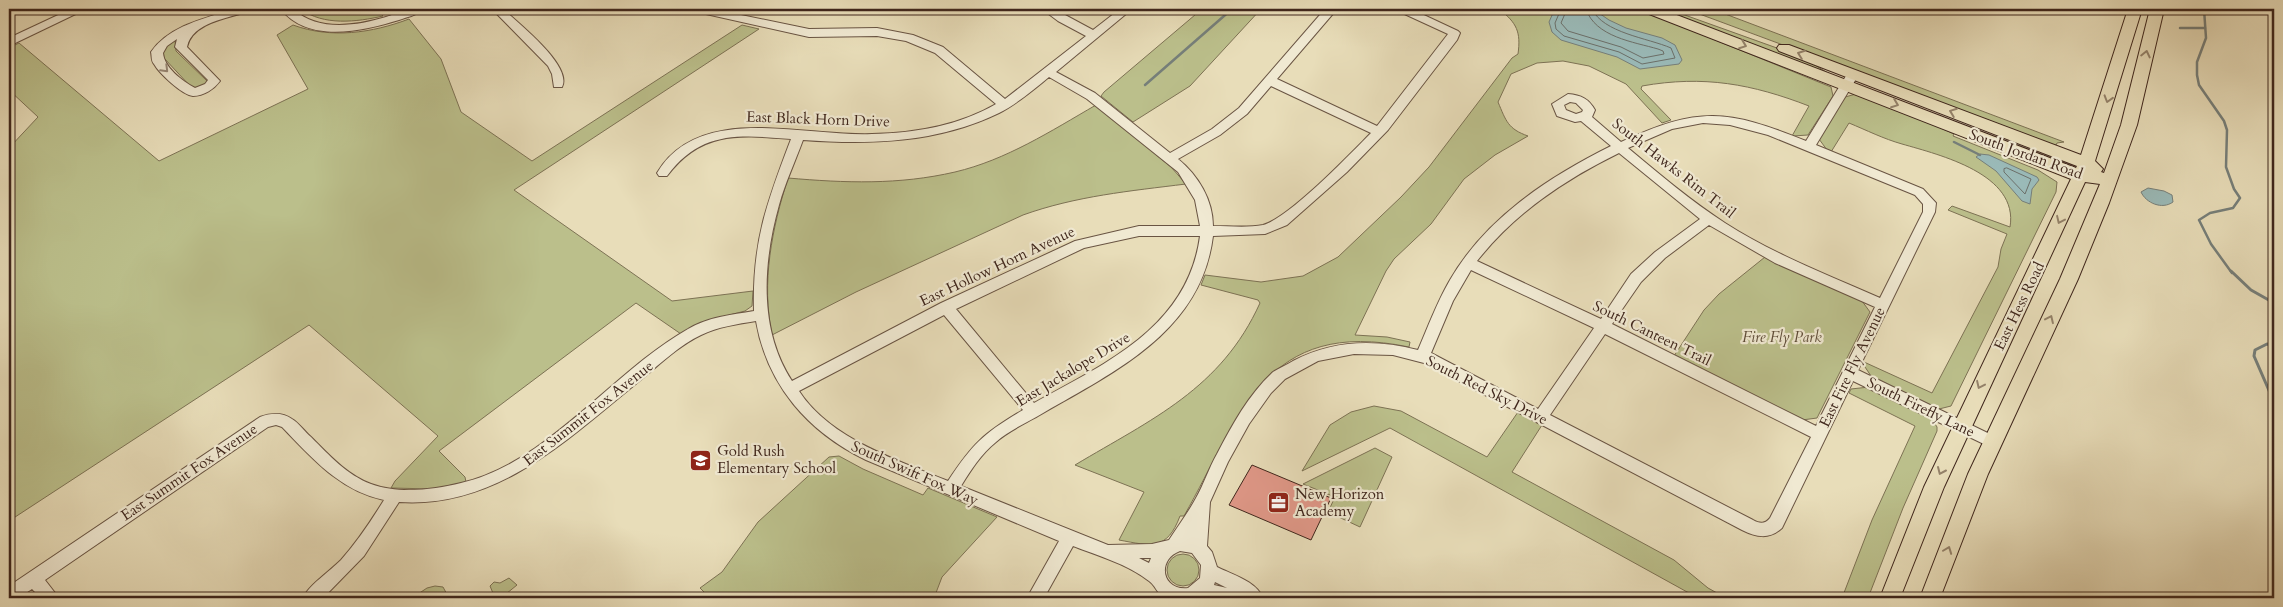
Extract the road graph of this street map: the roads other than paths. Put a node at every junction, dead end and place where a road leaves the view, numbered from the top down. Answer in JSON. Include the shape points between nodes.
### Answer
{"nodes":[{"id":1,"x":80,"y":9,"type":"edge"},
{"id":2,"x":246,"y":9,"type":"edge"},
{"id":3,"x":287,"y":9,"type":"edge"},
{"id":4,"x":418,"y":9,"type":"edge"},
{"id":5,"x":497,"y":9,"type":"edge"},
{"id":6,"x":697,"y":9,"type":"edge"},
{"id":7,"x":1047,"y":9,"type":"edge"},
{"id":8,"x":1127,"y":9,"type":"edge"},
{"id":9,"x":1331,"y":9,"type":"edge"},
{"id":10,"x":1406,"y":9,"type":"edge"},
{"id":11,"x":1649,"y":9,"type":"edge"},
{"id":12,"x":1677,"y":9,"type":"edge"},
{"id":13,"x":2135,"y":9,"type":"edge"},
{"id":14,"x":2157,"y":9,"type":"edge"},
{"id":15,"x":193,"y":27,"type":"junction"},
{"id":16,"x":1094,"y":35,"type":"junction"},
{"id":17,"x":9,"y":42,"type":"edge"},
{"id":18,"x":1048,"y":72,"type":"junction"},
{"id":19,"x":1850,"y":79,"type":"junction"},
{"id":20,"x":1270,"y":81,"type":"junction"},
{"id":21,"x":558,"y":84,"type":"dead end"},
{"id":22,"x":1004,"y":104,"type":"junction"},
{"id":23,"x":1584,"y":117,"type":"dead end"},
{"id":24,"x":1379,"y":132,"type":"junction"},
{"id":25,"x":799,"y":135,"type":"junction"},
{"id":26,"x":1620,"y":147,"type":"junction"},
{"id":27,"x":1808,"y":147,"type":"junction"},
{"id":28,"x":1170,"y":158,"type":"junction"},
{"id":29,"x":2083,"y":169,"type":"junction"},
{"id":30,"x":663,"y":173,"type":"dead end"},
{"id":31,"x":2110,"y":179,"type":"junction"},
{"id":32,"x":1709,"y":219,"type":"junction"},
{"id":33,"x":1208,"y":231,"type":"junction"},
{"id":34,"x":1468,"y":262,"type":"junction"},
{"id":35,"x":1882,"y":305,"type":"junction"},
{"id":36,"x":946,"y":307,"type":"junction"},
{"id":37,"x":760,"y":314,"type":"junction"},
{"id":38,"x":1602,"y":326,"type":"junction"},
{"id":39,"x":1423,"y":356,"type":"junction"},
{"id":40,"x":1849,"y":372,"type":"junction"},
{"id":41,"x":789,"y":389,"type":"junction"},
{"id":42,"x":1033,"y":412,"type":"junction"},
{"id":43,"x":1541,"y":417,"type":"junction"},
{"id":44,"x":1961,"y":426,"type":"junction"},
{"id":45,"x":1819,"y":434,"type":"junction"},
{"id":46,"x":1993,"y":442,"type":"junction"},
{"id":47,"x":951,"y":489,"type":"junction"},
{"id":48,"x":395,"y":496,"type":"junction"},
{"id":49,"x":1202,"y":502,"type":"junction"},
{"id":50,"x":1770,"y":536,"type":"joint"},
{"id":51,"x":1069,"y":538,"type":"junction"},
{"id":52,"x":1170,"y":548,"type":"junction"},
{"id":53,"x":1199,"y":549,"type":"junction"},
{"id":54,"x":1110,"y":551,"type":"junction"},
{"id":55,"x":1211,"y":572,"type":"junction"},
{"id":56,"x":33,"y":578,"type":"junction"},
{"id":57,"x":1160,"y":586,"type":"edge"},
{"id":58,"x":9,"y":594,"type":"edge"},
{"id":59,"x":1195,"y":594,"type":"edge"},
{"id":60,"x":51,"y":598,"type":"edge"},
{"id":61,"x":311,"y":598,"type":"edge"},
{"id":62,"x":1035,"y":598,"type":"edge"},
{"id":63,"x":1238,"y":598,"type":"edge"},
{"id":64,"x":1248,"y":598,"type":"edge"},
{"id":65,"x":1254,"y":598,"type":"edge"},
{"id":66,"x":1890,"y":598,"type":"edge"},
{"id":67,"x":1930,"y":598,"type":"edge"}],
"edges":[{"from":1,"to":17,"type":"street"},
{"from":2,"to":15,"type":"street"},
{"from":3,"to":4,"type":"street","via":[[306,22],[341,27],[382,22]]},
{"from":5,"to":21,"type":"street","via":[[553,64]]},
{"from":6,"to":22,"type":"street","via":[[809,33],[877,32],[916,40],[944,54]]},
{"from":7,"to":16,"type":"street"},
{"from":8,"to":16,"type":"street","name":"East Black Horn Drive"},
{"from":9,"to":20,"type":"street"},
{"from":10,"to":24,"type":"street","name":"East Hollow Horn Avenue","via":[[1457,33]]},
{"from":11,"to":19,"type":"main road","name":"South Jordan Road","one_way":true},
{"from":19,"to":12,"type":"main road","name":"South Jordan Road","one_way":true},
{"from":13,"to":29,"type":"main road","name":"East Hess Road","one_way":true},
{"from":31,"to":14,"type":"main road","one_way":true,"via":[[2133,110]]},
{"from":15,"to":15,"type":"street","one_way":true,"via":[[170,38],[156,54],[158,62],[182,86],[194,92],[209,87],[214,81],[181,47],[183,38]]},
{"from":16,"to":18,"type":"street","name":"East Black Horn Drive"},
{"from":18,"to":22,"type":"street","name":"East Black Horn Drive"},
{"from":18,"to":28,"type":"street","name":"East Jackalope Drive","via":[[1091,96]]},
{"from":19,"to":27,"type":"street"},
{"from":19,"to":29,"type":"main road","name":"South Jordan Road"},
{"from":20,"to":24,"type":"street"},
{"from":20,"to":28,"type":"street","via":[[1232,121]]},
{"from":22,"to":25,"type":"street","name":"East Black Horn Drive","via":[[962,124],[918,136],[872,140]]},
{"from":23,"to":26,"type":"street","name":"South Hawks Rim Trail"},
{"from":24,"to":33,"type":"street","name":"East Hollow Horn Avenue","via":[[1344,169],[1282,222],[1249,232]]},
{"from":25,"to":30,"type":"street","name":"East Black Horn Drive","via":[[742,131],[713,136],[679,152]]},
{"from":25,"to":37,"type":"street","name":"South Swift Fox Way","via":[[774,198],[767,228],[761,267]]},
{"from":26,"to":27,"type":"street","via":[[1673,124],[1708,119],[1750,124]]},
{"from":26,"to":32,"type":"street","name":"South Hawks Rim Trail"},
{"from":26,"to":34,"type":"street","via":[[1576,169],[1532,197],[1507,218]]},
{"from":27,"to":35,"type":"street","name":"East Fire Fly Avenue","via":[[1933,198]]},
{"from":28,"to":33,"type":"street","name":"East Jackalope Drive","via":[[1196,189]]},
{"from":29,"to":31,"type":"main road","name":"South Jordan Road"},
{"from":29,"to":44,"type":"main road","name":"East Hess Road","one_way":true},
{"from":46,"to":31,"type":"main road","one_way":true,"via":[[2069,279]]},
{"from":32,"to":35,"type":"street","name":"South Hawks Rim Trail","via":[[1764,251]]},
{"from":32,"to":38,"type":"street","via":[[1650,263]]},
{"from":33,"to":36,"type":"street","name":"East Hollow Horn Avenue","via":[[1140,231],[1089,241]]},
{"from":33,"to":42,"type":"street","name":"East Jackalope Drive","via":[[1191,288],[1166,325],[1126,358]]},
{"from":34,"to":38,"type":"street","name":"South Canteen Trail"},
{"from":34,"to":39,"type":"street","via":[[1443,307]]},
{"from":35,"to":40,"type":"street","name":"East Fire Fly Avenue"},
{"from":36,"to":41,"type":"street","name":"East Hollow Horn Avenue"},
{"from":36,"to":42,"type":"street"},
{"from":37,"to":41,"type":"street","name":"South Swift Fox Way","via":[[772,360]]},
{"from":37,"to":48,"type":"street","name":"East Summit Fox Avenue","via":[[715,323],[694,332],[538,454],[508,473],[449,493]]},
{"from":38,"to":43,"type":"street"},
{"from":38,"to":45,"type":"street","name":"South Canteen Trail"},
{"from":39,"to":43,"type":"street","name":"South Red Sky Drive"},
{"from":39,"to":49,"type":"street","name":"South Red Sky Drive","via":[[1385,348],[1354,348],[1321,354],[1287,370],[1266,389],[1244,420]]},
{"from":40,"to":44,"type":"street","name":"South Firefly Lane"},
{"from":40,"to":45,"type":"street","name":"East Fire Fly Avenue"},
{"from":41,"to":47,"type":"street","name":"South Swift Fox Way","via":[[811,416],[851,446]]},
{"from":42,"to":47,"type":"street","name":"East Jackalope Drive","via":[[987,440]]},
{"from":43,"to":50,"type":"street","name":"South Red Sky Drive"},
{"from":44,"to":46,"type":"street","name":"South Firefly Lane"},
{"from":44,"to":66,"type":"main road","name":"East Hess Road","one_way":true},
{"from":45,"to":50,"type":"street","name":"East Fire Fly Avenue"},
{"from":67,"to":46,"type":"main road","one_way":true},
{"from":47,"to":51,"type":"street","name":"South Swift Fox Way"},
{"from":48,"to":56,"type":"street","name":"East Summit Fox Avenue","via":[[352,482],[274,415]]},
{"from":48,"to":61,"type":"street","via":[[354,558]]},
{"from":49,"to":52,"type":"street","name":"South Red Sky Drive"},
{"from":49,"to":53,"type":"street","name":"South Red Sky Drive"},
{"from":51,"to":54,"type":"street","name":"South Swift Fox Way"},
{"from":51,"to":62,"type":"street"},
{"from":52,"to":53,"type":"street","via":[[1191,545]]},
{"from":52,"to":54,"type":"street","name":"South Swift Fox Way","via":[[1152,552]]},
{"from":52,"to":57,"type":"street","via":[[1157,562]]},
{"from":53,"to":55,"type":"street","via":[[1208,559]]},
{"from":54,"to":57,"type":"street","name":"South Swift Fox Way","via":[[1136,564]]},
{"from":55,"to":59,"type":"street","via":[[1206,584]]},
{"from":55,"to":65,"type":"street","via":[[1244,588]]},
{"from":56,"to":58,"type":"street","name":"East Summit Fox Avenue"},
{"from":56,"to":60,"type":"street"},
{"from":57,"to":59,"type":"street","via":[[1172,593]]},
{"from":59,"to":63,"type":"street"},
{"from":64,"to":65,"type":"street"}]}
